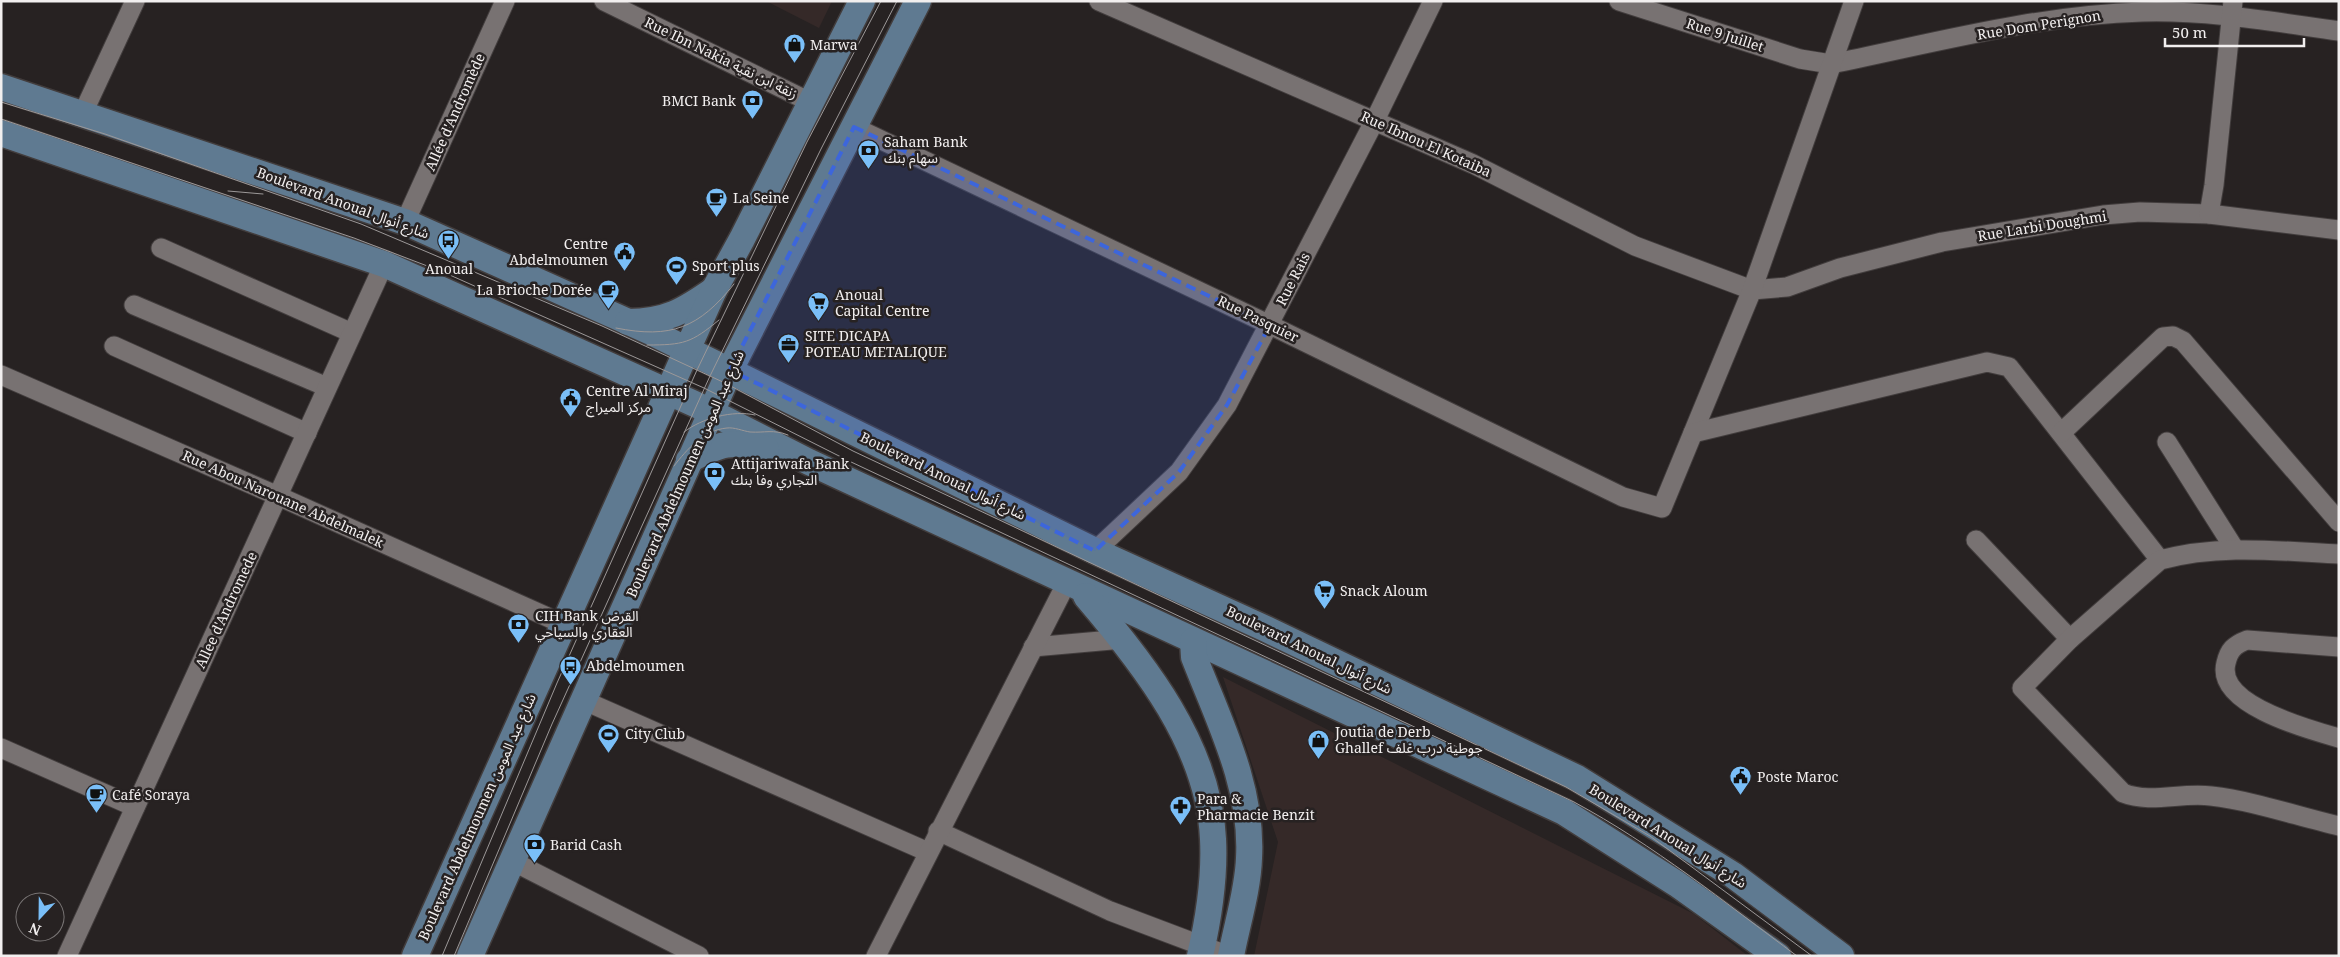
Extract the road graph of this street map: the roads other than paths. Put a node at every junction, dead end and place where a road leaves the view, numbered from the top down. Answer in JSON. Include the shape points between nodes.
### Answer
{"nodes":[{"id":1,"x":135,"y":1,"type":"edge"},
{"id":2,"x":505,"y":1,"type":"edge"},
{"id":3,"x":604,"y":1,"type":"edge"},
{"id":4,"x":862,"y":1,"type":"edge"},
{"id":5,"x":918,"y":1,"type":"edge"},
{"id":6,"x":1099,"y":1,"type":"edge"},
{"id":7,"x":1434,"y":1,"type":"edge"},
{"id":8,"x":1619,"y":1,"type":"edge"},
{"id":9,"x":1854,"y":1,"type":"edge"},
{"id":10,"x":2232,"y":9,"type":"edge"},
{"id":11,"x":2339,"y":31,"type":"edge"},
{"id":12,"x":1832,"y":64,"type":"junction"},
{"id":13,"x":1,"y":87,"type":"edge"},
{"id":14,"x":810,"y":102,"type":"junction"},
{"id":15,"x":83,"y":113,"type":"junction"},
{"id":16,"x":1375,"y":120,"type":"junction"},
{"id":17,"x":854,"y":126,"type":"junction"},
{"id":18,"x":1,"y":133,"type":"edge"},
{"id":19,"x":2209,"y":214,"type":"junction"},
{"id":20,"x":405,"y":222,"type":"junction"},
{"id":21,"x":2339,"y":230,"type":"edge"},
{"id":22,"x":161,"y":248,"type":"dead end"},
{"id":23,"x":384,"y":264,"type":"junction"},
{"id":24,"x":714,"y":290,"type":"junction"},
{"id":25,"x":1752,"y":290,"type":"junction"},
{"id":26,"x":134,"y":305,"type":"dead end"},
{"id":27,"x":627,"y":322,"type":"junction"},
{"id":28,"x":1270,"y":325,"type":"junction"},
{"id":29,"x":352,"y":333,"type":"junction"},
{"id":30,"x":114,"y":346,"type":"dead end"},
{"id":31,"x":686,"y":351,"type":"junction"},
{"id":32,"x":730,"y":370,"type":"junction"},
{"id":33,"x":1,"y":375,"type":"edge"},
{"id":34,"x":327,"y":387,"type":"junction"},
{"id":35,"x":667,"y":392,"type":"junction"},
{"id":36,"x":711,"y":412,"type":"junction"},
{"id":37,"x":307,"y":432,"type":"junction"},
{"id":38,"x":1693,"y":433,"type":"junction"},
{"id":39,"x":2061,"y":433,"type":"junction"},
{"id":40,"x":2167,"y":442,"type":"dead end"},
{"id":41,"x":690,"y":460,"type":"junction"},
{"id":42,"x":809,"y":462,"type":"junction"},
{"id":43,"x":278,"y":496,"type":"junction"},
{"id":44,"x":2339,"y":522,"type":"edge"},
{"id":45,"x":1976,"y":540,"type":"dead end"},
{"id":46,"x":2234,"y":548,"type":"junction"},
{"id":47,"x":1095,"y":551,"type":"junction"},
{"id":48,"x":2339,"y":554,"type":"edge"},
{"id":49,"x":2160,"y":560,"type":"junction"},
{"id":50,"x":1073,"y":585,"type":"junction"},
{"id":51,"x":563,"y":624,"type":"junction"},
{"id":52,"x":1123,"y":639,"type":"junction"},
{"id":53,"x":2070,"y":639,"type":"junction"},
{"id":54,"x":1193,"y":641,"type":"junction"},
{"id":55,"x":1033,"y":647,"type":"junction"},
{"id":56,"x":2339,"y":648,"type":"edge"},
{"id":57,"x":585,"y":701,"type":"junction"},
{"id":58,"x":2339,"y":738,"type":"edge"},
{"id":59,"x":1,"y":748,"type":"edge"},
{"id":60,"x":136,"y":807,"type":"junction"},
{"id":61,"x":2339,"y":826,"type":"edge"},
{"id":62,"x":938,"y":831,"type":"junction"},
{"id":63,"x":928,"y":852,"type":"junction"},
{"id":64,"x":512,"y":861,"type":"junction"},
{"id":65,"x":1201,"y":951,"type":"edge"},
{"id":66,"x":68,"y":956,"type":"edge"},
{"id":67,"x":415,"y":956,"type":"edge"},
{"id":68,"x":470,"y":956,"type":"edge"},
{"id":69,"x":699,"y":956,"type":"edge"},
{"id":70,"x":876,"y":956,"type":"edge"},
{"id":71,"x":1230,"y":956,"type":"edge"},
{"id":72,"x":1778,"y":956,"type":"edge"},
{"id":73,"x":1840,"y":956,"type":"edge"}],
"edges":[{"from":1,"to":15,"type":"street"},
{"from":2,"to":20,"type":"street","name":"Allée d'Andromède"},
{"from":3,"to":14,"type":"street","name":"Rue Ibn Nakia زنقة ابن نقية"},
{"from":4,"to":14,"type":"main road","name":"Boulevard Abdelmoumen شارع عبد المومن"},
{"from":5,"to":17,"type":"main road","name":"Boulevard Abdelmoumen شارع عبد المومن"},
{"from":6,"to":16,"type":"street","name":"Rue Ibnou El Kotaiba"},
{"from":7,"to":16,"type":"street","name":"Rue Rais"},
{"from":8,"to":12,"type":"street","name":"Rue 9 Juillet","via":[[1800,59]]},
{"from":9,"to":12,"type":"street"},
{"from":10,"to":11,"type":"street","name":"Rue Dom Perignon"},
{"from":10,"to":12,"type":"street","name":"Rue Dom Perignon","via":[[2109,14],[2028,24]]},
{"from":10,"to":19,"type":"street"},
{"from":12,"to":25,"type":"street"},
{"from":13,"to":15,"type":"main road","name":"Boulevard Anoual شارع أنوال"},
{"from":14,"to":24,"type":"main road","name":"Boulevard Abdelmoumen شارع عبد المومن"},
{"from":15,"to":20,"type":"main road","name":"Boulevard Anoual شارع أنوال"},
{"from":16,"to":25,"type":"street","name":"Rue Ibnou El Kotaiba","via":[[1473,164],[1635,246]]},
{"from":16,"to":28,"type":"street","name":"Rue Rais"},
{"from":17,"to":28,"type":"street","name":"Rue Pasquier"},
{"from":17,"to":32,"type":"main road","name":"Boulevard Abdelmoumen شارع عبد المومن"},
{"from":18,"to":23,"type":"main road"},
{"from":19,"to":21,"type":"street","name":"Rue Larbi Doughmi"},
{"from":19,"to":25,"type":"street","name":"Rue Larbi Doughmi","via":[[2140,212],[2050,223],[1942,242],[1840,268],[1787,287]]},
{"from":20,"to":27,"type":"main road","name":"Boulevard Anoual شارع أنوال"},
{"from":22,"to":29,"type":"street"},
{"from":23,"to":29,"type":"street","name":"Allee d'Andromede"},
{"from":23,"to":35,"type":"main road"},
{"from":24,"to":27,"type":"main road","via":[[657,321]]},
{"from":24,"to":31,"type":"main road","name":"Boulevard Abdelmoumen شارع عبد المومن"},
{"from":25,"to":38,"type":"street"},
{"from":26,"to":34,"type":"street"},
{"from":27,"to":31,"type":"main road","name":"Boulevard Anoual شارع أنوال"},
{"from":28,"to":38,"type":"street","name":"Rue Pasquier","via":[[1623,497],[1662,508]]},
{"from":28,"to":47,"type":"street","name":"Rue Rais","via":[[1227,406],[1194,455]]},
{"from":29,"to":34,"type":"street","name":"Allee d'Andromede"},
{"from":30,"to":37,"type":"street"},
{"from":31,"to":32,"type":"main road","name":"Boulevard Anoual شارع أنوال"},
{"from":31,"to":35,"type":"main road","name":"Boulevard Abdelmoumen شارع عبد المومن"},
{"from":32,"to":36,"type":"main road","name":"Boulevard Abdelmoumen شارع عبد المومن"},
{"from":32,"to":47,"type":"main road","name":"Boulevard Anoual شارع أنوال"},
{"from":33,"to":43,"type":"street","name":"Rue Abou Narouane Abdelmalek"},
{"from":34,"to":37,"type":"street","name":"Allee d'Andromede"},
{"from":35,"to":36,"type":"main road"},
{"from":35,"to":51,"type":"main road","name":"Boulevard Abdelmoumen شارع عبد المومن"},
{"from":36,"to":41,"type":"main road","name":"Boulevard Abdelmoumen شارع عبد المومن"},
{"from":36,"to":42,"type":"main road"},
{"from":37,"to":43,"type":"street","name":"Allee d'Andromede"},
{"from":38,"to":39,"type":"street","via":[[1987,362],[2009,367]]},
{"from":39,"to":44,"type":"street","via":[[2163,337],[2174,336],[2183,341]]},
{"from":39,"to":49,"type":"street"},
{"from":40,"to":46,"type":"street"},
{"from":41,"to":42,"type":"main road","via":[[736,442]]},
{"from":41,"to":57,"type":"main road","name":"Boulevard Abdelmoumen شارع عبد المومن"},
{"from":42,"to":50,"type":"main road"},
{"from":43,"to":51,"type":"street","name":"Rue Abou Narouane Abdelmalek"},
{"from":43,"to":60,"type":"street","name":"Allee d'Andromede"},
{"from":45,"to":53,"type":"street"},
{"from":46,"to":48,"type":"street"},
{"from":46,"to":49,"type":"street"},
{"from":47,"to":73,"type":"main road","name":"Boulevard Anoual شارع أنوال","via":[[1577,778],[1733,875]]},
{"from":49,"to":53,"type":"street"},
{"from":50,"to":52,"type":"main road"},
{"from":50,"to":54,"type":"main road"},
{"from":50,"to":55,"type":"street"},
{"from":51,"to":67,"type":"main road","name":"Boulevard Abdelmoumen شارع عبد المومن"},
{"from":52,"to":55,"type":"street"},
{"from":52,"to":65,"type":"main road","via":[[1184,736],[1198,766],[1208,800],[1213,838],[1213,877]]},
{"from":53,"to":61,"type":"street","via":[[2022,688],[2123,793],[2136,798],[2230,798]]},
{"from":54,"to":71,"type":"main road","via":[[1194,657],[1234,758],[1249,834],[1249,859]]},
{"from":54,"to":72,"type":"main road","via":[[1564,812],[1677,884]]},
{"from":55,"to":62,"type":"street"},
{"from":56,"to":58,"type":"street","via":[[2248,640],[2236,644],[2229,652],[2224,668],[2230,684],[2243,700],[2260,711]]},
{"from":57,"to":63,"type":"street"},
{"from":57,"to":64,"type":"main road","name":"Boulevard Abdelmoumen شارع عبد المومن"},
{"from":59,"to":60,"type":"street"},
{"from":60,"to":66,"type":"street","name":"Allee d'Andromede"},
{"from":62,"to":63,"type":"street"},
{"from":62,"to":65,"type":"street"},
{"from":63,"to":70,"type":"street"},
{"from":64,"to":68,"type":"main road","name":"Boulevard Abdelmoumen شارع عبد المومن"},
{"from":64,"to":69,"type":"street"},
{"from":65,"to":71,"type":"street"}]}
